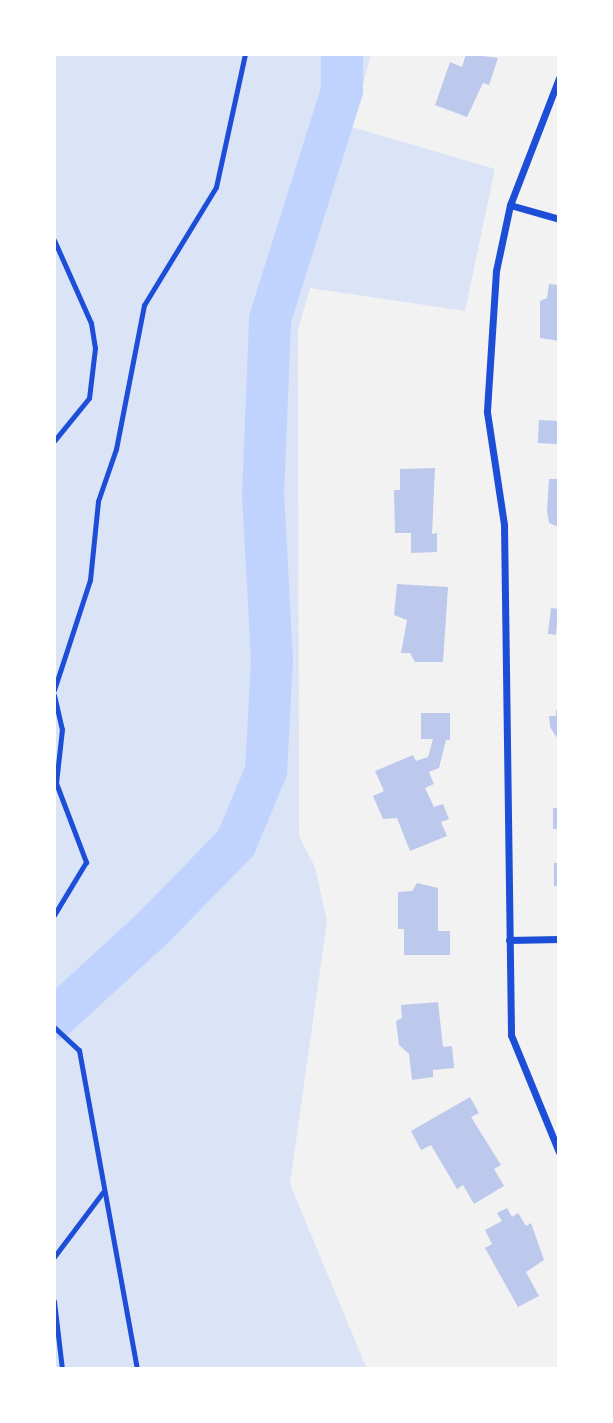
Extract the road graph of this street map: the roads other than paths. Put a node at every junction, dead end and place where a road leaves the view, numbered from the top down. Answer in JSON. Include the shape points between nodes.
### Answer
{"nodes":[{"id":1,"x":246,"y":54,"type":"edge"},
{"id":2,"x":559,"y":78,"type":"edge"},
{"id":3,"x":510,"y":205,"type":"junction"},
{"id":4,"x":559,"y":219,"type":"edge"},
{"id":5,"x":54,"y":240,"type":"edge"},
{"id":6,"x":54,"y":441,"type":"edge"},
{"id":7,"x":54,"y":692,"type":"edge"},
{"id":8,"x":54,"y":915,"type":"edge"},
{"id":9,"x":559,"y":939,"type":"edge"},
{"id":10,"x":509,"y":940,"type":"junction"},
{"id":11,"x":54,"y":1027,"type":"edge"},
{"id":12,"x":559,"y":1153,"type":"edge"},
{"id":13,"x":103,"y":1192,"type":"junction"},
{"id":14,"x":54,"y":1257,"type":"edge"},
{"id":15,"x":54,"y":1301,"type":"edge"},
{"id":16,"x":62,"y":1369,"type":"edge"},
{"id":17,"x":137,"y":1369,"type":"edge"}],
"edges":[{"from":1,"to":7,"type":"lane","via":[[216,187],[144,305],[116,449],[98,501],[90,580]]},
{"from":2,"to":3,"type":"street"},
{"from":3,"to":4,"type":"street"},
{"from":3,"to":10,"type":"street","via":[[496,271],[487,412],[504,525]]},
{"from":5,"to":6,"type":"lane","via":[[91,323],[95,348],[89,398]]},
{"from":7,"to":8,"type":"lane","via":[[62,729],[56,783],[86,862]]},
{"from":9,"to":10,"type":"street"},
{"from":10,"to":12,"type":"street","via":[[511,1035]]},
{"from":11,"to":13,"type":"lane","via":[[79,1051]]},
{"from":13,"to":14,"type":"lane"},
{"from":13,"to":17,"type":"lane"},
{"from":15,"to":16,"type":"lane"}]}
